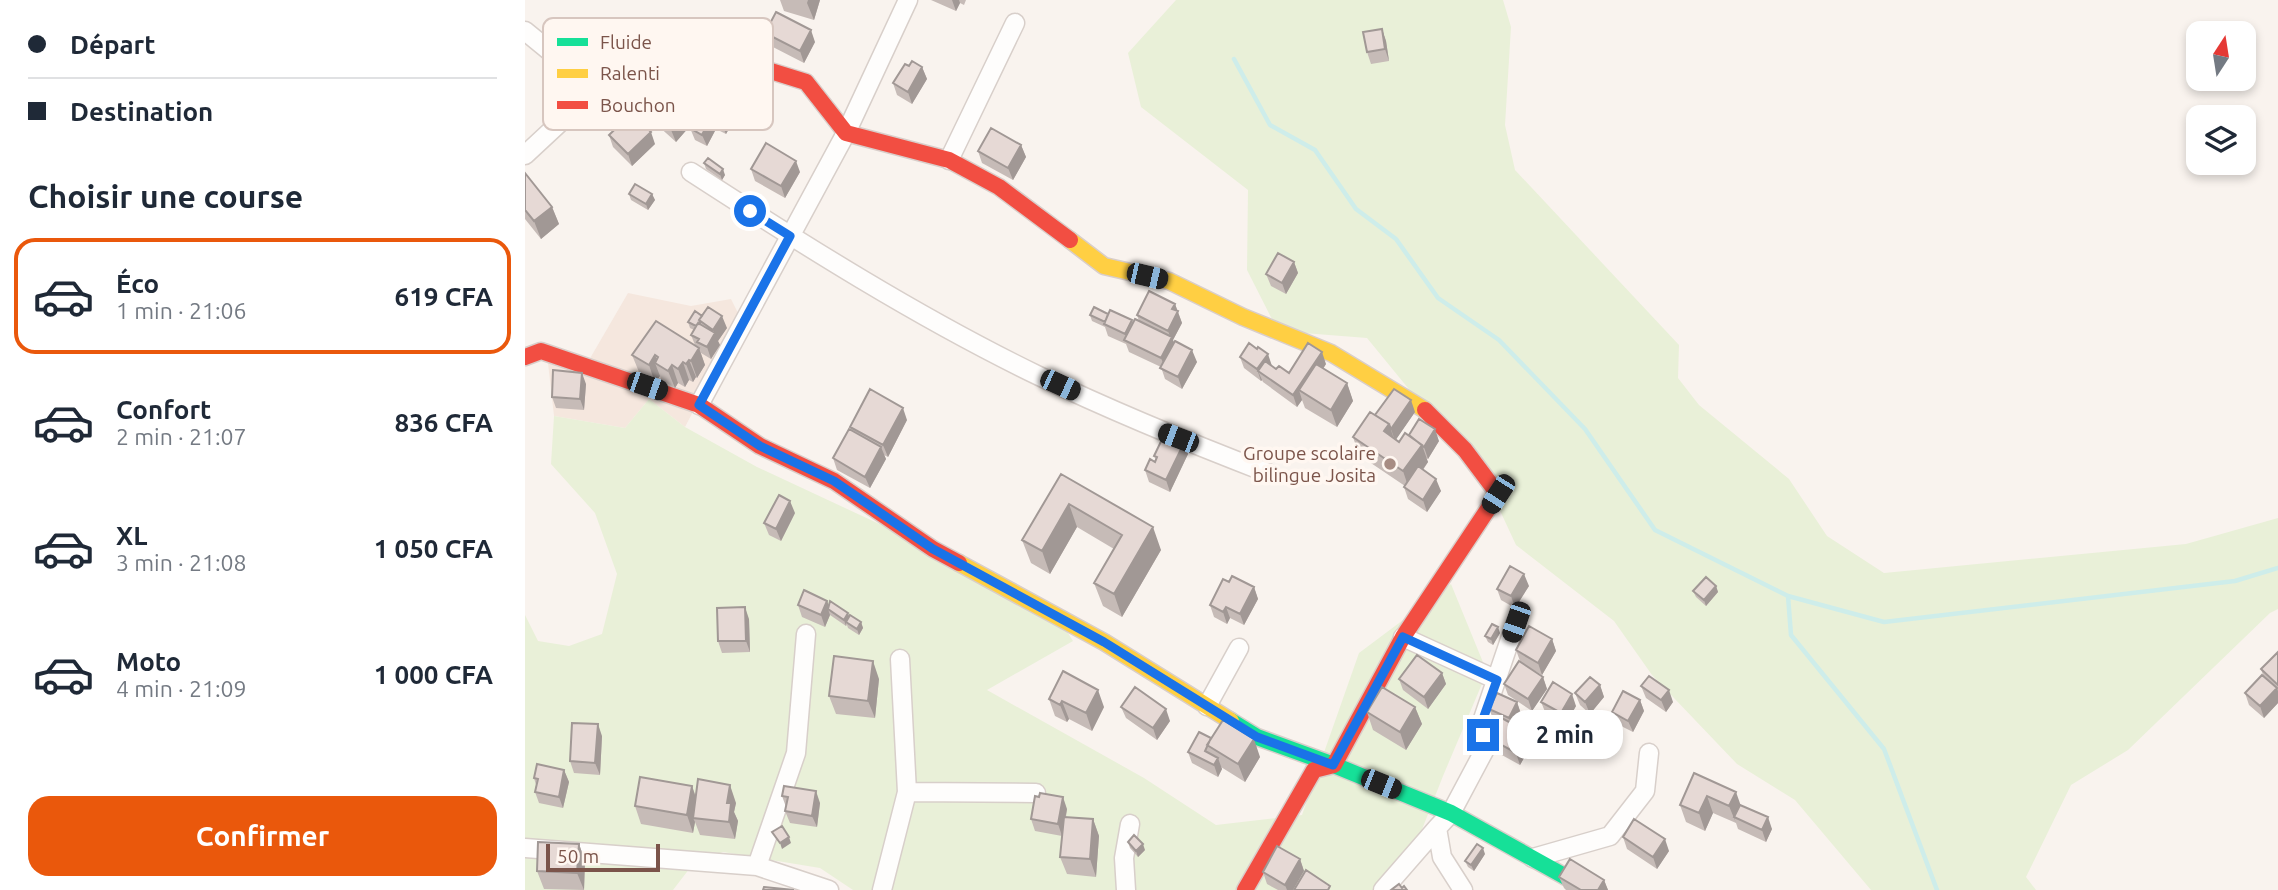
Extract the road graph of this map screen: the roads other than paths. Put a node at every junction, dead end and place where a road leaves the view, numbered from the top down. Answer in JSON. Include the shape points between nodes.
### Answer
{"nodes":[{"id":1,"x":908,"y":0,"type":"edge"},
{"id":2,"x":1015,"y":23,"type":"dead end"},
{"id":3,"x":525,"y":31,"type":"edge"},
{"id":4,"x":543,"y":46,"type":"edge"},
{"id":5,"x":773,"y":72,"type":"edge"},
{"id":6,"x":552,"y":130,"type":"edge"},
{"id":7,"x":846,"y":133,"type":"junction"},
{"id":8,"x":525,"y":155,"type":"edge"},
{"id":9,"x":949,"y":159,"type":"junction"},
{"id":10,"x":691,"y":172,"type":"dead end"},
{"id":11,"x":790,"y":236,"type":"junction"},
{"id":12,"x":525,"y":357,"type":"edge"},
{"id":13,"x":699,"y":405,"type":"junction"},
{"id":14,"x":1268,"y":473,"type":"dead end"},
{"id":15,"x":1516,"y":622,"type":"dead end"},
{"id":16,"x":806,"y":634,"type":"dead end"},
{"id":17,"x":1403,"y":637,"type":"junction"},
{"id":18,"x":1239,"y":648,"type":"dead end"},
{"id":19,"x":900,"y":659,"type":"dead end"},
{"id":20,"x":1497,"y":680,"type":"junction"},
{"id":21,"x":1207,"y":706,"type":"junction"},
{"id":22,"x":1649,"y":753,"type":"dead end"},
{"id":23,"x":1333,"y":765,"type":"junction"},
{"id":24,"x":907,"y":792,"type":"junction"},
{"id":25,"x":1036,"y":793,"type":"edge"},
{"id":26,"x":1451,"y":813,"type":"junction"},
{"id":27,"x":1130,"y":824,"type":"dead end"},
{"id":28,"x":1437,"y":828,"type":"junction"},
{"id":29,"x":525,"y":848,"type":"edge"},
{"id":30,"x":1533,"y":858,"type":"junction"},
{"id":31,"x":757,"y":866,"type":"junction"},
{"id":32,"x":1566,"y":877,"type":"edge"},
{"id":33,"x":829,"y":890,"type":"edge"},
{"id":34,"x":882,"y":890,"type":"edge"},
{"id":35,"x":1126,"y":890,"type":"edge"},
{"id":36,"x":1245,"y":890,"type":"edge"},
{"id":37,"x":1383,"y":890,"type":"edge"},
{"id":38,"x":1463,"y":890,"type":"edge"}],
"edges":[{"from":1,"to":7,"type":"street"},
{"from":2,"to":9,"type":"street"},
{"from":3,"to":4,"type":"street"},
{"from":5,"to":7,"type":"street","via":[[806,82]]},
{"from":6,"to":8,"type":"street"},
{"from":7,"to":9,"type":"street"},
{"from":7,"to":11,"type":"street"},
{"from":9,"to":17,"type":"street","via":[[999,187],[1104,266],[1169,281],[1331,353],[1422,407],[1465,450],[1498,494]]},
{"from":10,"to":11,"type":"street"},
{"from":11,"to":13,"type":"street"},
{"from":11,"to":14,"type":"street","via":[[1036,374],[1156,430]]},
{"from":12,"to":13,"type":"street","via":[[541,351]]},
{"from":13,"to":21,"type":"street","via":[[760,446],[834,481],[933,549],[1104,642]]},
{"from":15,"to":20,"type":"street"},
{"from":16,"to":31,"type":"street","via":[[796,753]]},
{"from":17,"to":20,"type":"street"},
{"from":17,"to":23,"type":"street"},
{"from":18,"to":21,"type":"street"},
{"from":19,"to":24,"type":"street"},
{"from":20,"to":26,"type":"street","via":[[1483,719],[1484,751]]},
{"from":21,"to":23,"type":"street","via":[[1257,737]]},
{"from":22,"to":30,"type":"street","via":[[1645,791],[1610,836]]},
{"from":23,"to":26,"type":"street"},
{"from":23,"to":36,"type":"street","via":[[1314,770]]},
{"from":24,"to":25,"type":"street"},
{"from":24,"to":34,"type":"street"},
{"from":26,"to":28,"type":"street"},
{"from":26,"to":30,"type":"street"},
{"from":27,"to":35,"type":"street","via":[[1124,858]]},
{"from":28,"to":37,"type":"street"},
{"from":28,"to":38,"type":"street","via":[[1442,857]]},
{"from":29,"to":31,"type":"street"},
{"from":30,"to":32,"type":"street"},
{"from":31,"to":33,"type":"street"}]}
